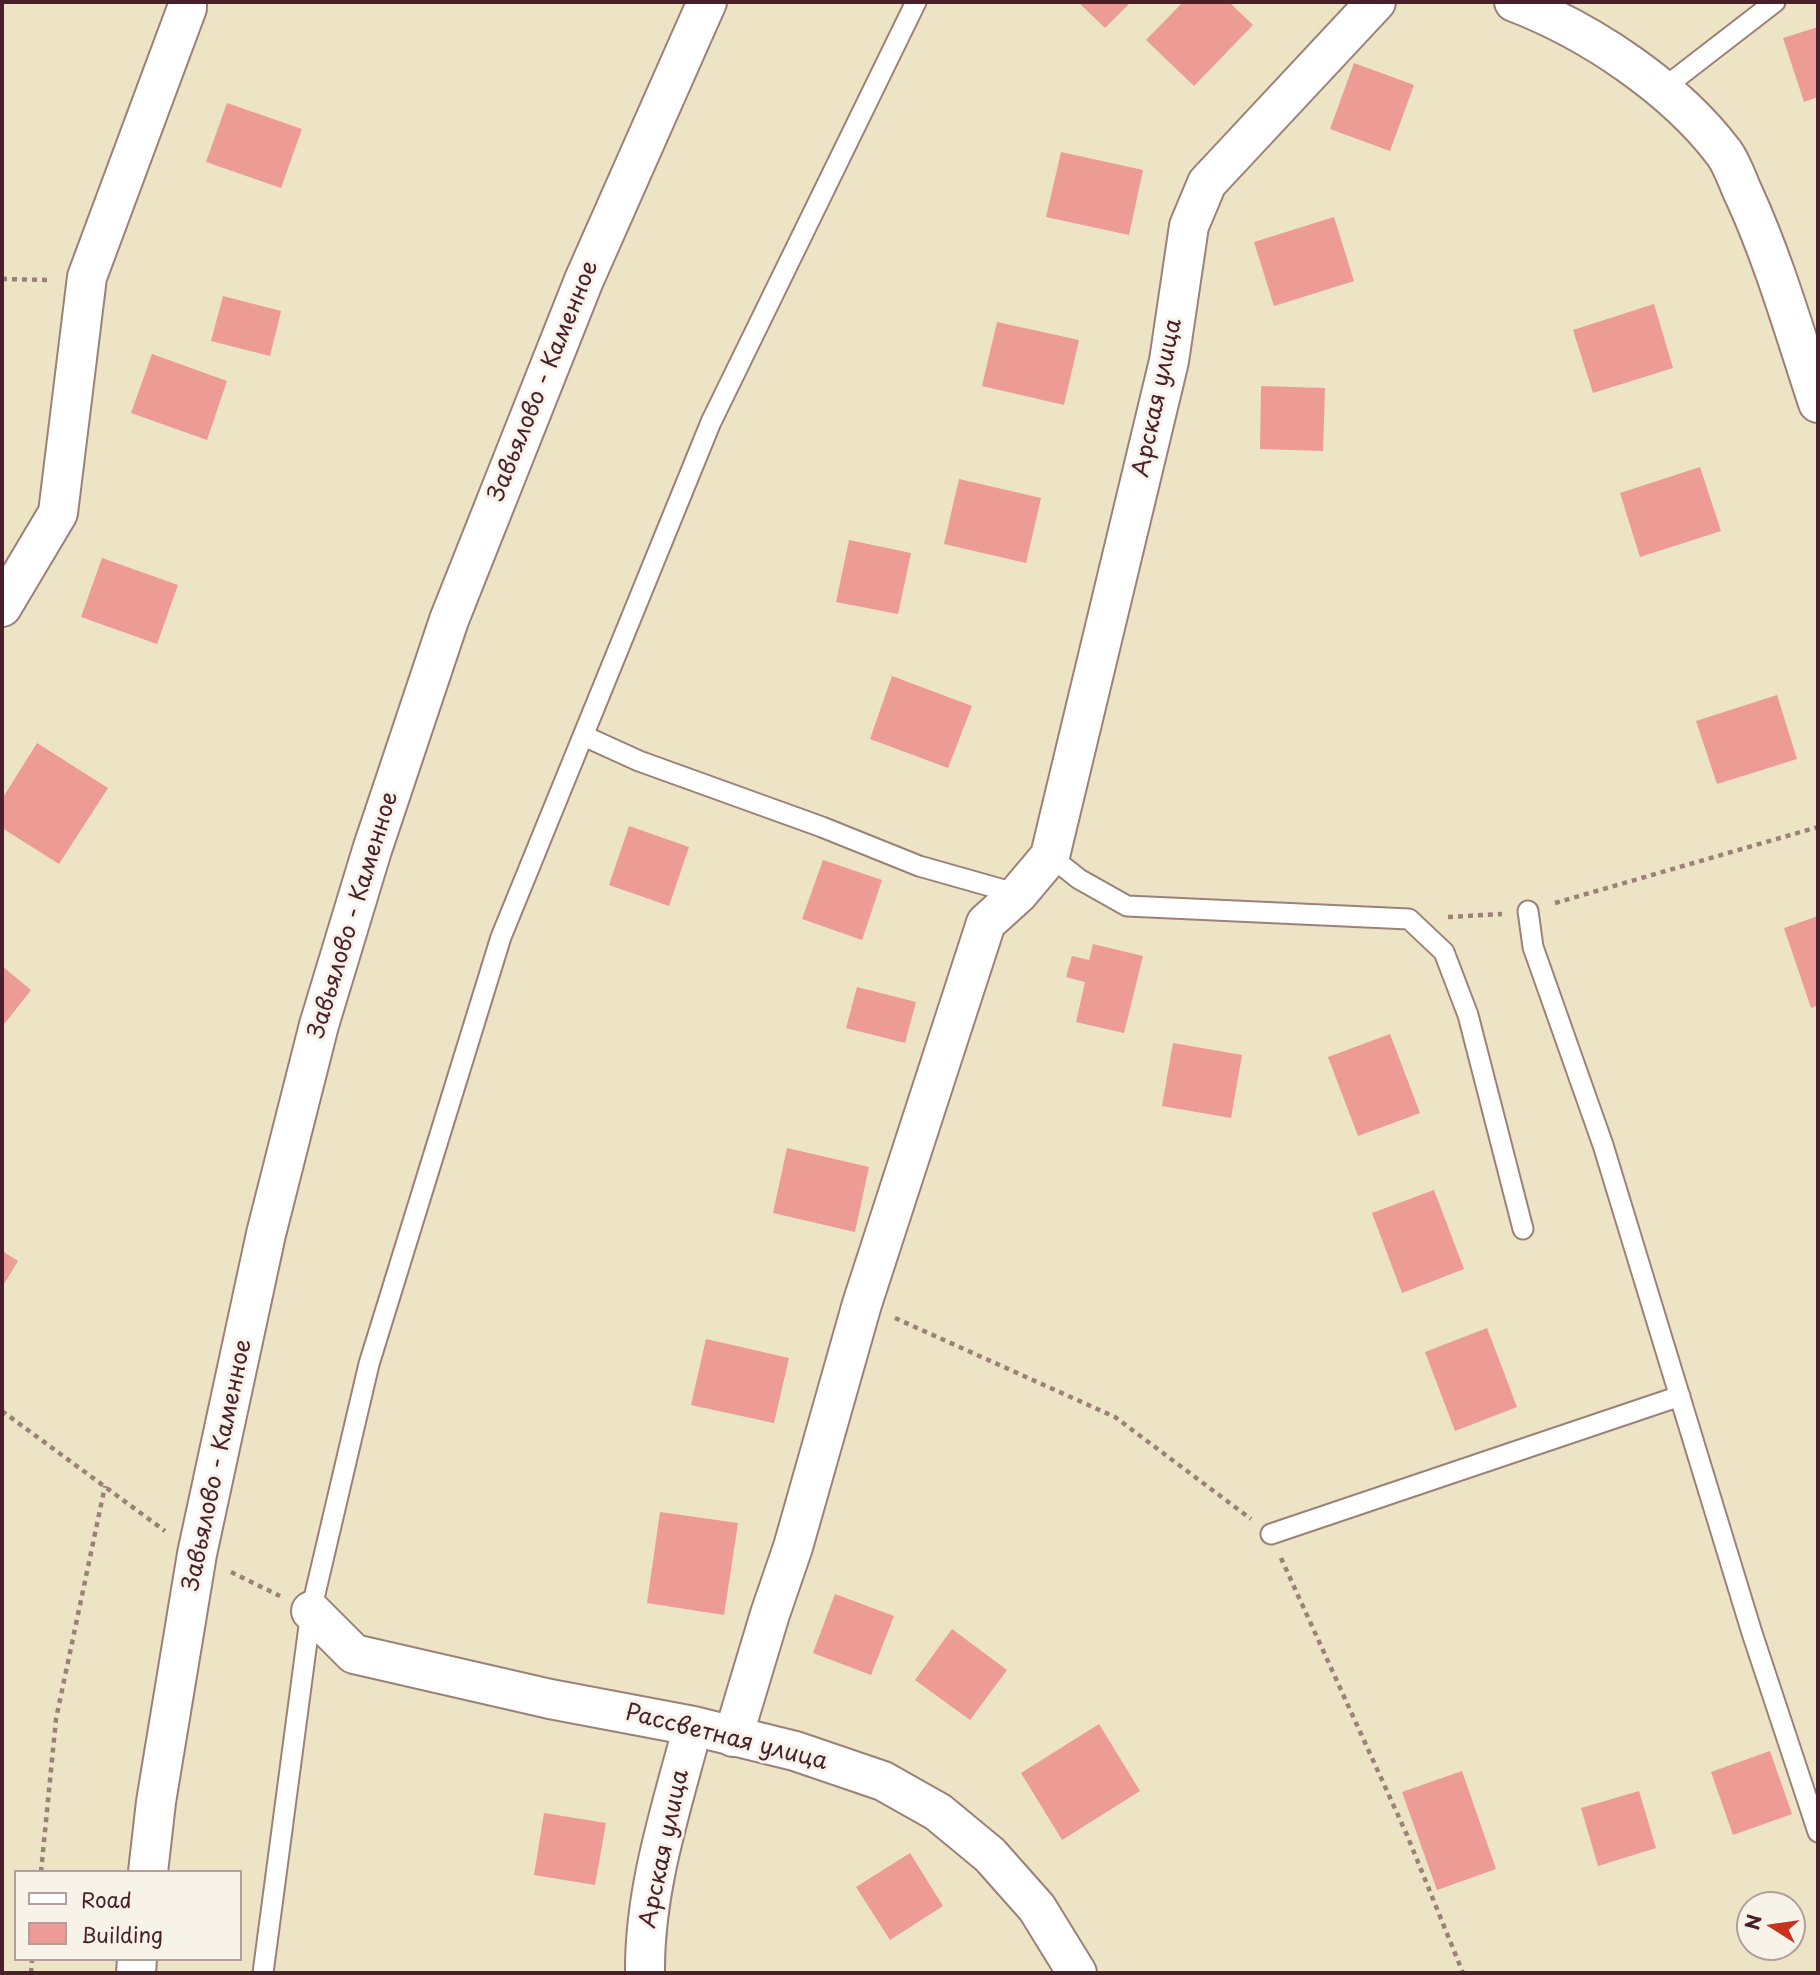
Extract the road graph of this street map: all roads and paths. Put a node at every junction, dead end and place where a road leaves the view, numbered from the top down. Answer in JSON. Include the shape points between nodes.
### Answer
{"nodes":[{"id":1,"x":187,"y":2,"type":"edge"},
{"id":2,"x":707,"y":2,"type":"edge"},
{"id":3,"x":916,"y":2,"type":"edge"},
{"id":4,"x":1376,"y":2,"type":"edge"},
{"id":5,"x":1514,"y":2,"type":"edge"},
{"id":6,"x":1775,"y":2,"type":"edge"},
{"id":7,"x":1661,"y":90,"type":"junction"},
{"id":8,"x":2,"y":279,"type":"edge"},
{"id":9,"x":87,"y":282,"type":"junction"},
{"id":10,"x":1818,"y":403,"type":"edge"},
{"id":11,"x":2,"y":607,"type":"edge"},
{"id":12,"x":584,"y":736,"type":"junction"},
{"id":13,"x":1818,"y":827,"type":"edge"},
{"id":14,"x":1050,"y":856,"type":"junction"},
{"id":15,"x":1018,"y":894,"type":"junction"},
{"id":16,"x":1528,"y":911,"type":"junction"},
{"id":17,"x":1409,"y":919,"type":"junction"},
{"id":18,"x":1523,"y":1229,"type":"dead end"},
{"id":19,"x":862,"y":1304,"type":"junction"},
{"id":20,"x":1680,"y":1396,"type":"junction"},
{"id":21,"x":2,"y":1411,"type":"edge"},
{"id":22,"x":105,"y":1486,"type":"junction"},
{"id":23,"x":1270,"y":1534,"type":"junction"},
{"id":24,"x":197,"y":1555,"type":"junction"},
{"id":25,"x":311,"y":1611,"type":"junction"},
{"id":26,"x":693,"y":1726,"type":"junction"},
{"id":27,"x":733,"y":1737,"type":"junction"},
{"id":28,"x":1818,"y":1832,"type":"edge"},
{"id":29,"x":41,"y":1870,"type":"edge"},
{"id":30,"x":148,"y":1870,"type":"edge"},
{"id":31,"x":263,"y":1973,"type":"edge"},
{"id":32,"x":645,"y":1973,"type":"edge"},
{"id":33,"x":1077,"y":1973,"type":"edge"},
{"id":34,"x":1463,"y":1973,"type":"edge"}],
"edges":[{"from":1,"to":9,"type":"street"},
{"from":2,"to":24,"type":"street","name":"Завьялово - Каменное","via":[[584,280],[449,620],[372,850],[319,1025],[266,1234]]},
{"from":3,"to":12,"type":"lane","via":[[711,422]]},
{"from":4,"to":14,"type":"street","name":"Арская улица","via":[[1207,183],[1189,226],[1169,361]]},
{"from":5,"to":7,"type":"street","via":[[1613,52]]},
{"from":6,"to":7,"type":"lane"},
{"from":7,"to":10,"type":"street","via":[[1726,155],[1759,227]]},
{"from":8,"to":9,"type":"path"},
{"from":9,"to":11,"type":"street","via":[[58,513]]},
{"from":12,"to":15,"type":"lane","via":[[919,866]]},
{"from":12,"to":25,"type":"lane","via":[[501,937],[430,1163],[369,1364]]},
{"from":13,"to":16,"type":"path"},
{"from":14,"to":15,"type":"street"},
{"from":14,"to":17,"type":"lane","via":[[1127,906]]},
{"from":15,"to":19,"type":"street","via":[[986,923]]},
{"from":16,"to":17,"type":"path"},
{"from":16,"to":20,"type":"lane","via":[[1533,947],[1603,1145]]},
{"from":17,"to":18,"type":"lane","via":[[1444,952],[1468,1015]]},
{"from":19,"to":23,"type":"path","via":[[1115,1417]]},
{"from":19,"to":27,"type":"street"},
{"from":20,"to":23,"type":"lane"},
{"from":20,"to":28,"type":"lane"},
{"from":21,"to":22,"type":"path"},
{"from":22,"to":24,"type":"path"},
{"from":22,"to":29,"type":"path","via":[[56,1719]]},
{"from":23,"to":34,"type":"path","via":[[1407,1835]]},
{"from":24,"to":25,"type":"path"},
{"from":24,"to":30,"type":"street","name":"Завьялово - Каменное"},
{"from":25,"to":26,"type":"street","name":"Рассветная улица","via":[[354,1654]]},
{"from":25,"to":31,"type":"lane"},
{"from":26,"to":27,"type":"street","name":"Рассветная улица"},
{"from":26,"to":32,"type":"street","name":"Арская улица","via":[[656,1872]]},
{"from":27,"to":33,"type":"street","name":"Рассветная улица","via":[[794,1751],[883,1781],[938,1812],[990,1856],[1037,1908]]}]}
